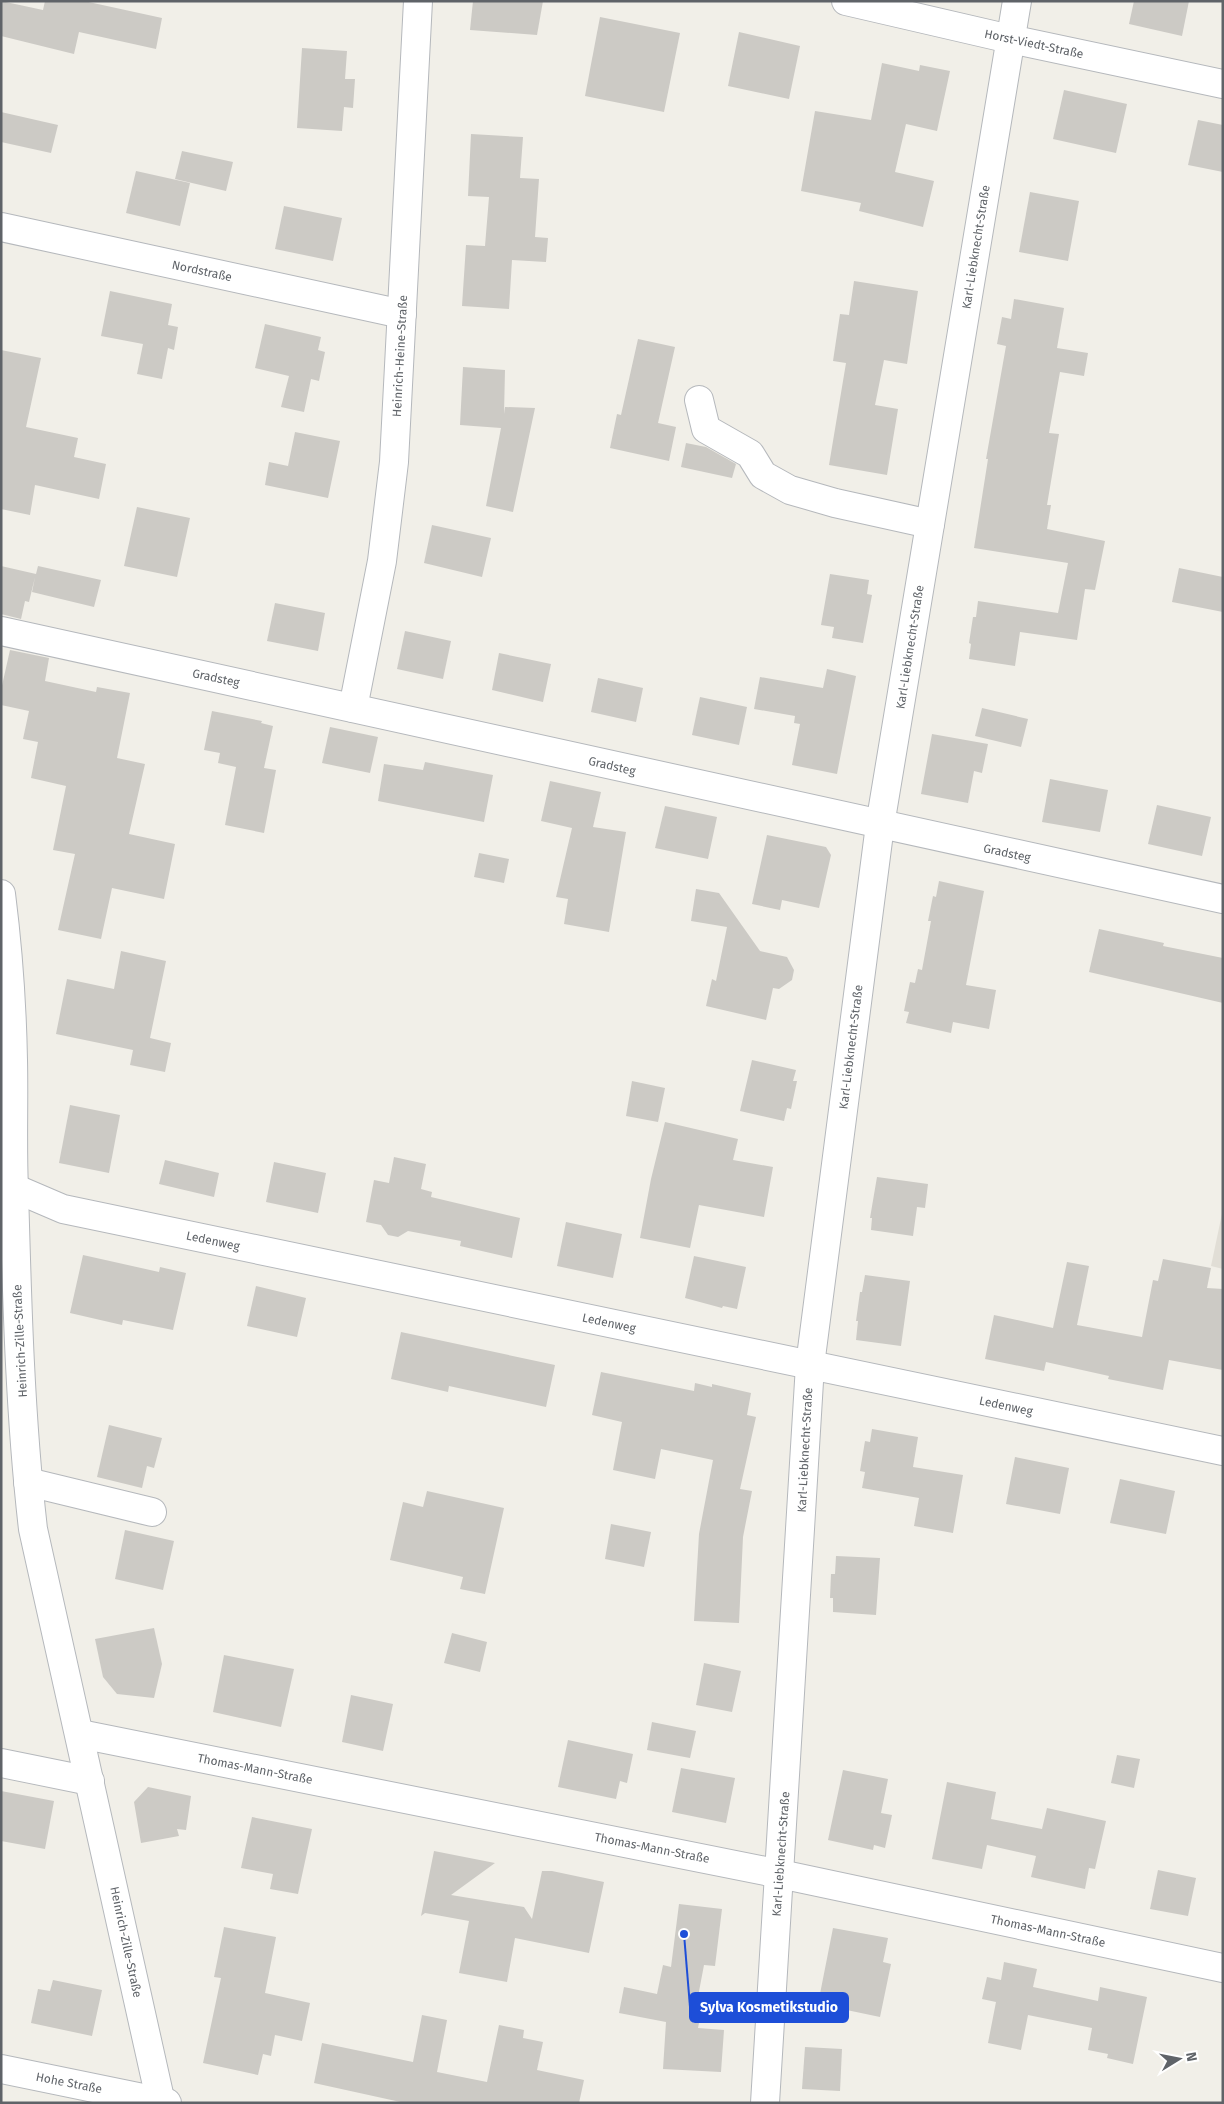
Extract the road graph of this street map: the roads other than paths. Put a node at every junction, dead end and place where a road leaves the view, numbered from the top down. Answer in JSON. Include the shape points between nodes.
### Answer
{"nodes":[{"id":1,"x":418,"y":1,"type":"edge"},
{"id":2,"x":846,"y":1,"type":"edge"},
{"id":3,"x":1017,"y":1,"type":"edge"},
{"id":4,"x":1010,"y":39,"type":"junction"},
{"id":5,"x":1223,"y":84,"type":"edge"},
{"id":6,"x":1,"y":227,"type":"edge"},
{"id":7,"x":402,"y":314,"type":"junction"},
{"id":8,"x":699,"y":400,"type":"dead end"},
{"id":9,"x":930,"y":524,"type":"junction"},
{"id":10,"x":1,"y":630,"type":"edge"},
{"id":11,"x":353,"y":708,"type":"junction"},
{"id":12,"x":880,"y":825,"type":"junction"},
{"id":13,"x":1,"y":894,"type":"edge"},
{"id":14,"x":1223,"y":899,"type":"edge"},
{"id":15,"x":7,"y":1183,"type":"edge"},
{"id":16,"x":810,"y":1364,"type":"junction"},
{"id":17,"x":1223,"y":1451,"type":"edge"},
{"id":18,"x":28,"y":1482,"type":"junction"},
{"id":19,"x":152,"y":1512,"type":"dead end"},
{"id":20,"x":80,"y":1734,"type":"junction"},
{"id":21,"x":1,"y":1763,"type":"edge"},
{"id":22,"x":90,"y":1781,"type":"junction"},
{"id":23,"x":780,"y":1874,"type":"junction"},
{"id":24,"x":1223,"y":1968,"type":"edge"},
{"id":25,"x":1,"y":2069,"type":"edge"},
{"id":26,"x":163,"y":2102,"type":"edge"},
{"id":27,"x":764,"y":2103,"type":"edge"}],
"edges":[{"from":1,"to":7,"type":"street","name":"Heinrich-Heine-Straße"},
{"from":2,"to":4,"type":"street","name":"Horst-Viedt-Straße"},
{"from":3,"to":4,"type":"street","name":"Karl-Liebknecht-Straße"},
{"from":4,"to":5,"type":"street","name":"Horst-Viedt-Straße"},
{"from":4,"to":9,"type":"street","name":"Karl-Liebknecht-Straße"},
{"from":6,"to":7,"type":"street","name":"Nordstraße"},
{"from":7,"to":11,"type":"street","name":"Heinrich-Heine-Straße","via":[[394,462],[383,552]]},
{"from":8,"to":9,"type":"street","via":[[706,429],[750,454],[763,475],[790,490]]},
{"from":9,"to":12,"type":"street","name":"Karl-Liebknecht-Straße"},
{"from":10,"to":11,"type":"street","name":"Gradsteg"},
{"from":11,"to":12,"type":"street","name":"Gradsteg"},
{"from":12,"to":14,"type":"street","name":"Gradsteg"},
{"from":12,"to":16,"type":"street","name":"Karl-Liebknecht-Straße"},
{"from":13,"to":15,"type":"street","name":"Heinrich-Zille-Straße","via":[[8,952],[13,1060]]},
{"from":15,"to":16,"type":"street","name":"Ledenweg","via":[[63,1209]]},
{"from":15,"to":18,"type":"street","name":"Heinrich-Zille-Straße"},
{"from":16,"to":17,"type":"street","name":"Ledenweg"},
{"from":16,"to":23,"type":"street","name":"Karl-Liebknecht-Straße"},
{"from":18,"to":19,"type":"street"},
{"from":18,"to":20,"type":"street","name":"Heinrich-Zille-Straße","via":[[33,1529]]},
{"from":20,"to":22,"type":"street","name":"Heinrich-Zille-Straße"},
{"from":20,"to":23,"type":"street","name":"Thomas-Mann-Straße"},
{"from":21,"to":22,"type":"street"},
{"from":22,"to":26,"type":"street","name":"Heinrich-Zille-Straße"},
{"from":23,"to":24,"type":"street","name":"Thomas-Mann-Straße"},
{"from":23,"to":27,"type":"street","name":"Karl-Liebknecht-Straße"},
{"from":25,"to":26,"type":"street","name":"Hohe Straße"}]}
